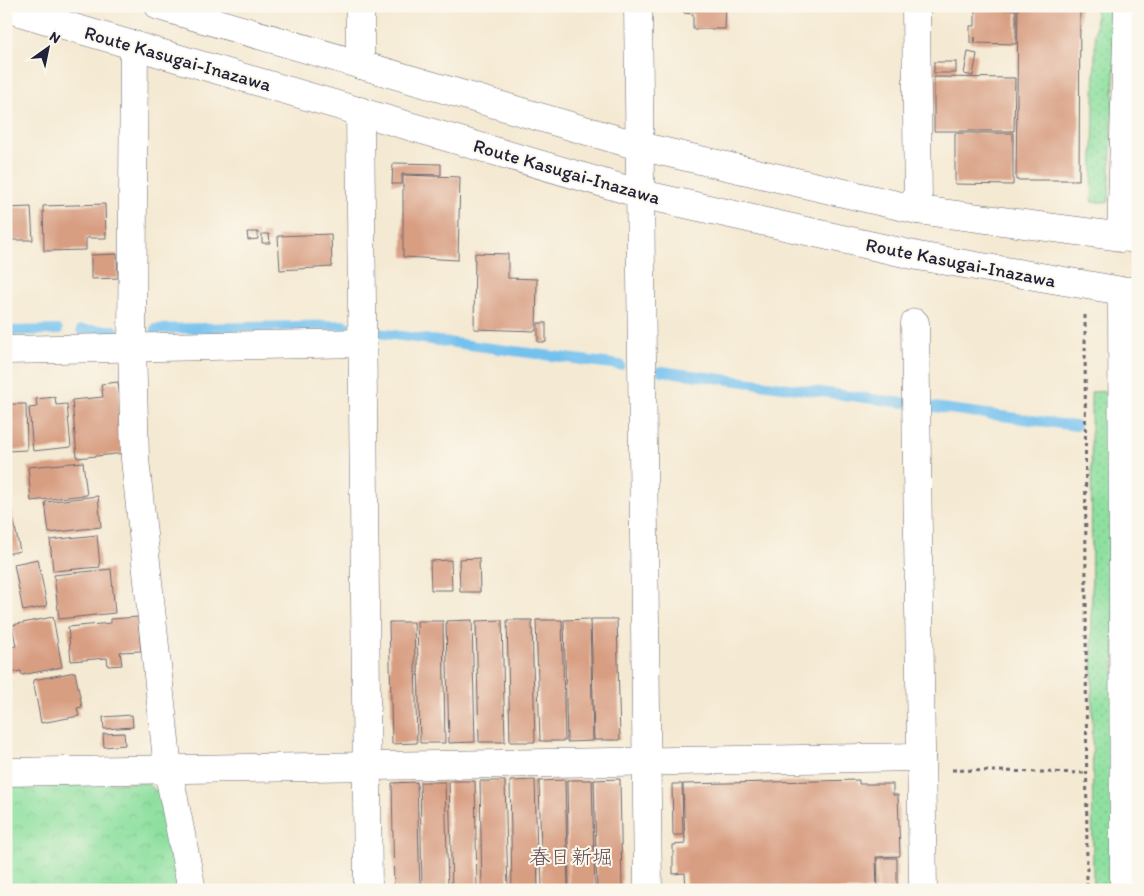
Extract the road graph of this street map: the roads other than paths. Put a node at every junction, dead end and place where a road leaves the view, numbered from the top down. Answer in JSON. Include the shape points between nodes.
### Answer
{"nodes":[{"id":1,"x":159,"y":6,"type":"edge"},
{"id":2,"x":360,"y":6,"type":"edge"},
{"id":3,"x":638,"y":6,"type":"edge"},
{"id":4,"x":916,"y":6,"type":"edge"},
{"id":5,"x":1128,"y":6,"type":"edge"},
{"id":6,"x":6,"y":8,"type":"edge"},
{"id":7,"x":134,"y":45,"type":"junction"},
{"id":8,"x":360,"y":64,"type":"junction"},
{"id":9,"x":360,"y":111,"type":"junction"},
{"id":10,"x":639,"y":146,"type":"junction"},
{"id":11,"x":641,"y":194,"type":"junction"},
{"id":12,"x":918,"y":210,"type":"junction"},
{"id":13,"x":1131,"y":239,"type":"edge"},
{"id":14,"x":1131,"y":291,"type":"edge"},
{"id":15,"x":915,"y":323,"type":"dead end"},
{"id":16,"x":363,"y":343,"type":"junction"},
{"id":17,"x":132,"y":348,"type":"junction"},
{"id":18,"x":6,"y":350,"type":"edge"},
{"id":19,"x":646,"y":762,"type":"junction"},
{"id":20,"x":921,"y":763,"type":"junction"},
{"id":21,"x":365,"y":766,"type":"junction"},
{"id":22,"x":168,"y":770,"type":"junction"},
{"id":23,"x":6,"y":772,"type":"edge"},
{"id":24,"x":192,"y":890,"type":"edge"},
{"id":25,"x":368,"y":890,"type":"edge"},
{"id":26,"x":648,"y":890,"type":"edge"},
{"id":27,"x":923,"y":890,"type":"edge"},
{"id":28,"x":1124,"y":890,"type":"edge"}],
"edges":[{"from":1,"to":8,"type":"street"},
{"from":2,"to":8,"type":"street"},
{"from":3,"to":10,"type":"street"},
{"from":4,"to":12,"type":"street"},
{"from":5,"to":13,"type":"street"},
{"from":6,"to":7,"type":"street","name":"Route Kasugai-Inazawa"},
{"from":7,"to":9,"type":"street","name":"Route Kasugai-Inazawa"},
{"from":7,"to":17,"type":"street"},
{"from":8,"to":10,"type":"street"},
{"from":9,"to":11,"type":"street","name":"Route Kasugai-Inazawa"},
{"from":9,"to":16,"type":"street"},
{"from":10,"to":11,"type":"street"},
{"from":10,"to":12,"type":"street"},
{"from":11,"to":14,"type":"street","name":"Route Kasugai-Inazawa","via":[[918,256]]},
{"from":11,"to":19,"type":"street"},
{"from":12,"to":13,"type":"street"},
{"from":14,"to":28,"type":"street"},
{"from":15,"to":20,"type":"street"},
{"from":16,"to":17,"type":"street"},
{"from":16,"to":21,"type":"street"},
{"from":17,"to":18,"type":"street"},
{"from":17,"to":22,"type":"street","via":[[135,459]]},
{"from":19,"to":20,"type":"street"},
{"from":19,"to":21,"type":"street"},
{"from":19,"to":26,"type":"street"},
{"from":20,"to":27,"type":"street"},
{"from":21,"to":22,"type":"street"},
{"from":21,"to":25,"type":"street"},
{"from":22,"to":23,"type":"street"},
{"from":22,"to":24,"type":"street"}]}
